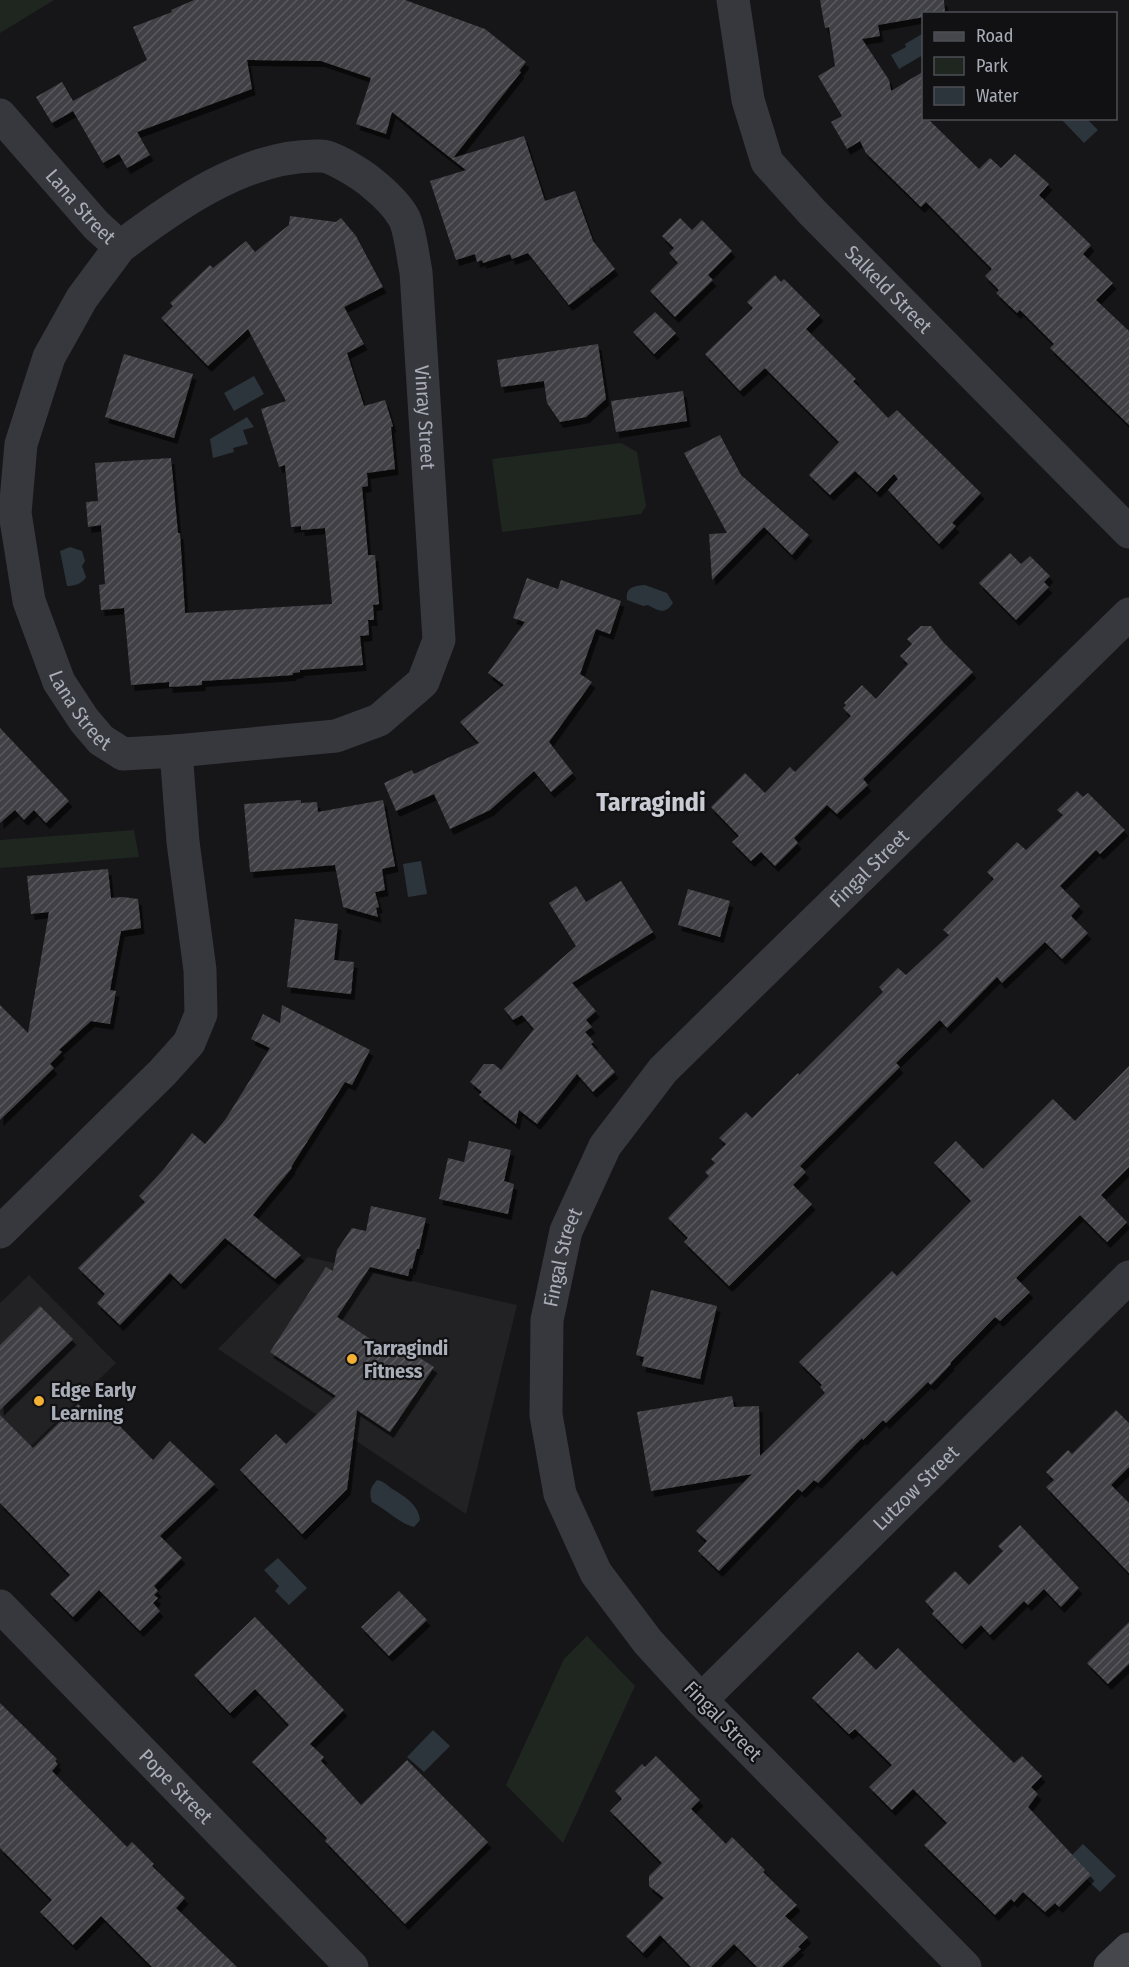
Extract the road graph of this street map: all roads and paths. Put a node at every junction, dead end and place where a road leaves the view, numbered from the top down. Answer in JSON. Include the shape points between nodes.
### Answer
{"nodes":[{"id":1,"x":733,"y":0,"type":"edge"},
{"id":2,"x":0,"y":115,"type":"edge"},
{"id":3,"x":120,"y":247,"type":"junction"},
{"id":4,"x":1129,"y":532,"type":"edge"},
{"id":5,"x":1129,"y":614,"type":"edge"},
{"id":6,"x":176,"y":751,"type":"junction"},
{"id":7,"x":0,"y":1232,"type":"edge"},
{"id":8,"x":1129,"y":1277,"type":"edge"},
{"id":9,"x":0,"y":1606,"type":"edge"},
{"id":10,"x":701,"y":1700,"type":"junction"},
{"id":11,"x":1129,"y":1949,"type":"edge"},
{"id":12,"x":352,"y":1967,"type":"edge"},
{"id":13,"x":965,"y":1967,"type":"edge"},
{"id":14,"x":1110,"y":1967,"type":"edge"}],
"edges":[{"from":1,"to":4,"type":"street","name":"Salkeld Street","via":[[748,100],[767,162]]},
{"from":2,"to":3,"type":"street","name":"Lana Street"},
{"from":3,"to":6,"type":"street","name":"Lana Street","via":[[82,298],[50,357],[21,444],[15,513],[29,601],[59,682],[84,720],[101,740],[123,754]]},
{"from":3,"to":6,"type":"street","name":"Vinray Street","via":[[163,215],[230,176],[276,160],[323,156],[364,175],[386,195],[404,218],[416,272],[439,640],[423,682],[379,720],[336,736]]},
{"from":5,"to":10,"type":"street","name":"Fingal Street","via":[[663,1070],[605,1146],[566,1231],[547,1320],[546,1415],[560,1494],[596,1573],[648,1642]]},
{"from":6,"to":7,"type":"street","via":[[200,970],[201,1014],[189,1043],[162,1074]]},
{"from":8,"to":10,"type":"street","name":"Lutzow Street"},
{"from":9,"to":12,"type":"street","name":"Pope Street"},
{"from":10,"to":13,"type":"street","name":"Fingal Street"},
{"from":11,"to":14,"type":"main road"}]}
